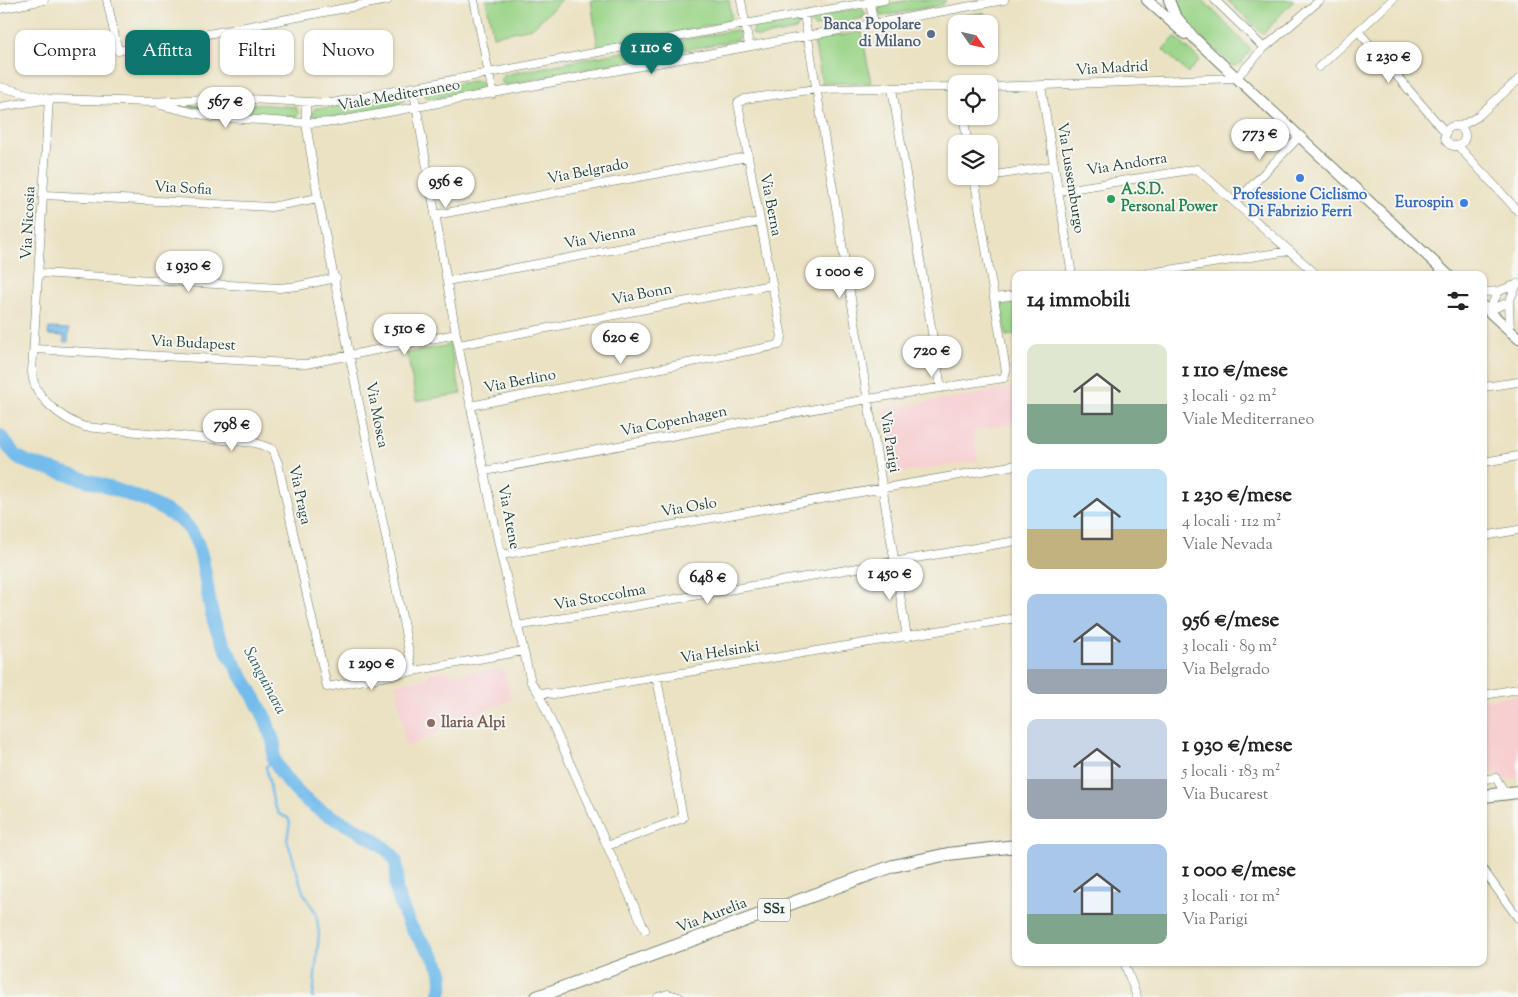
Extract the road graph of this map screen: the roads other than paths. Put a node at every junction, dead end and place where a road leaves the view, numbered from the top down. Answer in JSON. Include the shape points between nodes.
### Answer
{"nodes":[{"id":1,"x":44,"y":0,"type":"edge"},
{"id":2,"x":108,"y":0,"type":"edge"},
{"id":3,"x":388,"y":0,"type":"edge"},
{"id":4,"x":474,"y":0,"type":"edge"},
{"id":5,"x":741,"y":0,"type":"edge"},
{"id":6,"x":884,"y":0,"type":"edge"},
{"id":7,"x":1004,"y":0,"type":"edge"},
{"id":8,"x":1147,"y":0,"type":"edge"},
{"id":9,"x":1169,"y":0,"type":"edge"},
{"id":10,"x":1215,"y":0,"type":"edge"},
{"id":11,"x":1320,"y":0,"type":"edge"},
{"id":12,"x":1392,"y":0,"type":"edge"},
{"id":13,"x":870,"y":1,"type":"edge"},
{"id":14,"x":953,"y":4,"type":"edge"},
{"id":15,"x":0,"y":9,"type":"edge"},
{"id":16,"x":804,"y":14,"type":"junction"},
{"id":17,"x":874,"y":23,"type":"junction"},
{"id":18,"x":745,"y":24,"type":"junction"},
{"id":19,"x":1358,"y":31,"type":"junction"},
{"id":20,"x":807,"y":36,"type":"junction"},
{"id":21,"x":1195,"y":39,"type":"junction"},
{"id":22,"x":749,"y":45,"type":"junction"},
{"id":23,"x":1264,"y":48,"type":"junction"},
{"id":24,"x":1319,"y":67,"type":"dead end"},
{"id":25,"x":489,"y":73,"type":"junction"},
{"id":26,"x":1236,"y":78,"type":"junction"},
{"id":27,"x":1518,"y":80,"type":"edge"},
{"id":28,"x":1041,"y":86,"type":"junction"},
{"id":29,"x":0,"y":87,"type":"edge"},
{"id":30,"x":413,"y":87,"type":"junction"},
{"id":31,"x":948,"y":87,"type":"edge"},
{"id":32,"x":998,"y":87,"type":"edge"},
{"id":33,"x":892,"y":88,"type":"junction"},
{"id":34,"x":816,"y":89,"type":"junction"},
{"id":35,"x":493,"y":94,"type":"junction"},
{"id":36,"x":49,"y":99,"type":"junction"},
{"id":37,"x":151,"y":102,"type":"junction"},
{"id":38,"x":306,"y":104,"type":"junction"},
{"id":39,"x":0,"y":107,"type":"edge"},
{"id":40,"x":417,"y":108,"type":"junction"},
{"id":41,"x":1477,"y":117,"type":"junction"},
{"id":42,"x":306,"y":123,"type":"junction"},
{"id":43,"x":1459,"y":127,"type":"junction"},
{"id":44,"x":1446,"y":133,"type":"junction"},
{"id":45,"x":1299,"y":137,"type":"junction"},
{"id":46,"x":1462,"y":141,"type":"junction"},
{"id":47,"x":747,"y":157,"type":"junction"},
{"id":48,"x":1054,"y":166,"type":"junction"},
{"id":49,"x":998,"y":175,"type":"edge"},
{"id":50,"x":975,"y":185,"type":"edge"},
{"id":51,"x":1058,"y":191,"type":"junction"},
{"id":52,"x":45,"y":195,"type":"junction"},
{"id":53,"x":318,"y":198,"type":"junction"},
{"id":54,"x":1236,"y":202,"type":"junction"},
{"id":55,"x":1518,"y":211,"type":"edge"},
{"id":56,"x":435,"y":215,"type":"junction"},
{"id":57,"x":759,"y":222,"type":"junction"},
{"id":58,"x":1289,"y":250,"type":"junction"},
{"id":59,"x":1071,"y":271,"type":"edge"},
{"id":60,"x":1161,"y":271,"type":"edge"},
{"id":61,"x":1313,"y":271,"type":"edge"},
{"id":62,"x":1444,"y":271,"type":"edge"},
{"id":63,"x":40,"y":273,"type":"junction"},
{"id":64,"x":336,"y":278,"type":"junction"},
{"id":65,"x":447,"y":282,"type":"junction"},
{"id":66,"x":1517,"y":284,"type":"edge"},
{"id":67,"x":771,"y":285,"type":"junction"},
{"id":68,"x":1499,"y":291,"type":"junction"},
{"id":69,"x":1487,"y":292,"type":"edge"},
{"id":70,"x":1012,"y":296,"type":"edge"},
{"id":71,"x":995,"y":298,"type":"junction"},
{"id":72,"x":1509,"y":302,"type":"junction"},
{"id":73,"x":1487,"y":309,"type":"edge"},
{"id":74,"x":1487,"y":310,"type":"edge"},
{"id":75,"x":1487,"y":311,"type":"edge"},
{"id":76,"x":456,"y":334,"type":"junction"},
{"id":77,"x":1514,"y":335,"type":"edge"},
{"id":78,"x":781,"y":343,"type":"joint"},
{"id":79,"x":459,"y":345,"type":"junction"},
{"id":80,"x":34,"y":349,"type":"junction"},
{"id":81,"x":350,"y":356,"type":"junction"},
{"id":82,"x":1518,"y":382,"type":"edge"},
{"id":83,"x":1487,"y":387,"type":"edge"},
{"id":84,"x":941,"y":388,"type":"junction"},
{"id":85,"x":868,"y":400,"type":"junction"},
{"id":86,"x":470,"y":406,"type":"junction"},
{"id":87,"x":1518,"y":456,"type":"edge"},
{"id":88,"x":1487,"y":461,"type":"edge"},
{"id":89,"x":1012,"y":466,"type":"edge"},
{"id":90,"x":485,"y":471,"type":"junction"},
{"id":91,"x":883,"y":488,"type":"junction"},
{"id":92,"x":1518,"y":530,"type":"edge"},
{"id":93,"x":1487,"y":535,"type":"edge"},
{"id":94,"x":1012,"y":542,"type":"edge"},
{"id":95,"x":501,"y":554,"type":"junction"},
{"id":96,"x":895,"y":561,"type":"junction"},
{"id":97,"x":1012,"y":619,"type":"edge"},
{"id":98,"x":517,"y":626,"type":"junction"},
{"id":99,"x":907,"y":637,"type":"junction"},
{"id":100,"x":523,"y":651,"type":"junction"},
{"id":101,"x":413,"y":672,"type":"junction"},
{"id":102,"x":657,"y":678,"type":"junction"},
{"id":103,"x":1518,"y":689,"type":"edge"},
{"id":104,"x":538,"y":692,"type":"junction"},
{"id":105,"x":1487,"y":694,"type":"edge"},
{"id":106,"x":1487,"y":779,"type":"edge"},
{"id":107,"x":1512,"y":792,"type":"edge"},
{"id":108,"x":1487,"y":796,"type":"edge"},
{"id":109,"x":607,"y":846,"type":"junction"},
{"id":110,"x":1012,"y":846,"type":"edge"},
{"id":111,"x":1487,"y":875,"type":"edge"},
{"id":112,"x":1518,"y":918,"type":"edge"},
{"id":113,"x":645,"y":930,"type":"dead end"},
{"id":114,"x":1125,"y":966,"type":"edge"},
{"id":115,"x":537,"y":997,"type":"edge"},
{"id":116,"x":658,"y":997,"type":"edge"},
{"id":117,"x":679,"y":997,"type":"edge"},
{"id":118,"x":1137,"y":997,"type":"edge"}],
"edges":[{"from":1,"to":15,"type":"street"},
{"from":2,"to":3,"type":"street","via":[[118,51]]},
{"from":4,"to":25,"type":"street"},
{"from":5,"to":18,"type":"street"},
{"from":6,"to":13,"type":"street","name":"Viale Mediterraneo"},
{"from":7,"to":14,"type":"street","name":"Viale Mediterraneo"},
{"from":8,"to":21,"type":"street","via":[[1182,32]]},
{"from":9,"to":21,"type":"street","via":[[1175,15]]},
{"from":10,"to":23,"type":"street"},
{"from":11,"to":23,"type":"street"},
{"from":12,"to":19,"type":"street"},
{"from":13,"to":16,"type":"street","name":"Viale Mediterraneo"},
{"from":13,"to":17,"type":"street"},
{"from":14,"to":17,"type":"street","name":"Viale Mediterraneo"},
{"from":16,"to":18,"type":"street","name":"Viale Mediterraneo"},
{"from":16,"to":20,"type":"street","name":"Via Parigi"},
{"from":17,"to":20,"type":"street","name":"Viale Mediterraneo"},
{"from":18,"to":22,"type":"street"},
{"from":18,"to":25,"type":"street","name":"Viale Mediterraneo"},
{"from":19,"to":24,"type":"street"},
{"from":19,"to":44,"type":"street"},
{"from":20,"to":22,"type":"street","name":"Viale Mediterraneo"},
{"from":20,"to":34,"type":"street","name":"Via Parigi"},
{"from":21,"to":26,"type":"street"},
{"from":22,"to":35,"type":"street","name":"Viale Mediterraneo"},
{"from":23,"to":26,"type":"street"},
{"from":25,"to":30,"type":"street","name":"Viale Mediterraneo"},
{"from":25,"to":35,"type":"street"},
{"from":26,"to":28,"type":"street","name":"Via Madrid"},
{"from":26,"to":45,"type":"street"},
{"from":27,"to":41,"type":"street"},
{"from":28,"to":32,"type":"street","name":"Via Madrid"},
{"from":28,"to":48,"type":"street","name":"Via Lussemburgo"},
{"from":29,"to":36,"type":"street","name":"Viale Mediterraneo"},
{"from":30,"to":38,"type":"street","name":"Viale Mediterraneo","via":[[332,103]]},
{"from":30,"to":40,"type":"street","name":"Via Atene"},
{"from":31,"to":33,"type":"street"},
{"from":33,"to":34,"type":"street"},
{"from":33,"to":84,"type":"street"},
{"from":34,"to":47,"type":"street","name":"Via Berna","via":[[739,102],[737,108]]},
{"from":34,"to":85,"type":"street","name":"Via Parigi"},
{"from":35,"to":40,"type":"street","name":"Viale Mediterraneo"},
{"from":36,"to":37,"type":"street","name":"Viale Mediterraneo"},
{"from":36,"to":39,"type":"street","name":"Viale Mediterraneo"},
{"from":36,"to":52,"type":"street","name":"Via Nicosia"},
{"from":37,"to":38,"type":"street","name":"Viale Mediterraneo","via":[[224,98]]},
{"from":37,"to":42,"type":"street","name":"Viale Mediterraneo","via":[[212,117]]},
{"from":38,"to":42,"type":"street","name":"Via Mosca"},
{"from":40,"to":42,"type":"street","name":"Viale Mediterraneo","via":[[334,122]]},
{"from":40,"to":56,"type":"street","name":"Via Atene"},
{"from":41,"to":43,"type":"street"},
{"from":41,"to":46,"type":"street"},
{"from":42,"to":53,"type":"street","name":"Via Mosca"},
{"from":43,"to":44,"type":"street","via":[[1449,128]]},
{"from":43,"to":46,"type":"street"},
{"from":44,"to":46,"type":"street","via":[[1447,143]]},
{"from":45,"to":54,"type":"street"},
{"from":45,"to":62,"type":"street"},
{"from":46,"to":55,"type":"street","via":[[1470,159]]},
{"from":47,"to":56,"type":"street","name":"Via Belgrado"},
{"from":47,"to":57,"type":"street","name":"Via Berna"},
{"from":48,"to":49,"type":"street"},
{"from":48,"to":51,"type":"street","name":"Via Lussemburgo"},
{"from":50,"to":71,"type":"street"},
{"from":51,"to":54,"type":"street","name":"Via Andorra","via":[[1192,168],[1201,171]]},
{"from":51,"to":59,"type":"street","name":"Via Lussemburgo"},
{"from":52,"to":53,"type":"street","name":"Via Sofia","via":[[268,208]]},
{"from":52,"to":63,"type":"street","name":"Via Nicosia"},
{"from":53,"to":64,"type":"street","name":"Via Mosca"},
{"from":54,"to":58,"type":"street"},
{"from":56,"to":65,"type":"street","name":"Via Atene"},
{"from":57,"to":65,"type":"street","name":"Via Vienna"},
{"from":57,"to":67,"type":"street","name":"Via Berna"},
{"from":58,"to":60,"type":"street"},
{"from":58,"to":61,"type":"street"},
{"from":63,"to":64,"type":"street","via":[[284,288]]},
{"from":63,"to":80,"type":"street","name":"Via Nicosia"},
{"from":64,"to":81,"type":"street","name":"Via Mosca"},
{"from":65,"to":76,"type":"street","name":"Via Atene"},
{"from":66,"to":68,"type":"street"},
{"from":66,"to":72,"type":"street"},
{"from":67,"to":78,"type":"street","name":"Via Berna"},
{"from":67,"to":79,"type":"street","name":"Via Bonn"},
{"from":68,"to":69,"type":"street"},
{"from":68,"to":73,"type":"street"},
{"from":70,"to":71,"type":"street"},
{"from":71,"to":84,"type":"street","name":"Via Copenhagen","via":[[1005,376]]},
{"from":72,"to":74,"type":"street"},
{"from":72,"to":77,"type":"street"},
{"from":75,"to":77,"type":"street"},
{"from":76,"to":79,"type":"street","name":"Via Atene"},
{"from":76,"to":81,"type":"street","name":"Via Budapest"},
{"from":78,"to":86,"type":"street","name":"Via Berlino"},
{"from":79,"to":86,"type":"street","name":"Via Atene"},
{"from":80,"to":81,"type":"street","name":"Via Budapest","via":[[302,364]]},
{"from":80,"to":101,"type":"street","name":"Via Praga","via":[[32,372],[35,388],[45,400],[82,426],[256,443],[272,449],[278,463],[327,687]]},
{"from":81,"to":101,"type":"street","name":"Via Mosca"},
{"from":82,"to":83,"type":"street"},
{"from":84,"to":85,"type":"street","name":"Via Copenhagen"},
{"from":85,"to":90,"type":"street","name":"Via Copenhagen"},
{"from":85,"to":91,"type":"street","name":"Via Parigi"},
{"from":86,"to":90,"type":"street","name":"Via Atene"},
{"from":87,"to":88,"type":"street"},
{"from":89,"to":91,"type":"street","name":"Via Oslo"},
{"from":90,"to":95,"type":"street","name":"Via Atene"},
{"from":91,"to":95,"type":"street","name":"Via Oslo"},
{"from":91,"to":96,"type":"street","name":"Via Parigi"},
{"from":92,"to":93,"type":"street"},
{"from":94,"to":96,"type":"street","name":"Via Stoccolma"},
{"from":95,"to":98,"type":"street","name":"Via Atene"},
{"from":96,"to":98,"type":"street","name":"Via Stoccolma"},
{"from":96,"to":99,"type":"street","name":"Via Parigi"},
{"from":97,"to":99,"type":"street","name":"Via Helsinki"},
{"from":98,"to":100,"type":"street","name":"Via Atene"},
{"from":99,"to":102,"type":"street","name":"Via Helsinki"},
{"from":100,"to":101,"type":"street"},
{"from":100,"to":104,"type":"street","name":"Via Atene","via":[[531,684]]},
{"from":102,"to":104,"type":"street","name":"Via Helsinki","via":[[554,694]]},
{"from":102,"to":109,"type":"street","via":[[683,818]]},
{"from":103,"to":105,"type":"street"},
{"from":104,"to":109,"type":"street","name":"Via Atene"},
{"from":106,"to":107,"type":"street","via":[[1496,778]]},
{"from":107,"to":108,"type":"main road"},
{"from":109,"to":113,"type":"street","name":"Via Atene"},
{"from":110,"to":115,"type":"main road","name":"Via Aurelia","number":"SS1","via":[[956,852],[893,866]]},
{"from":111,"to":112,"type":"street"},
{"from":114,"to":118,"type":"street"},
{"from":116,"to":117,"type":"street","via":[[668,994]]}]}
